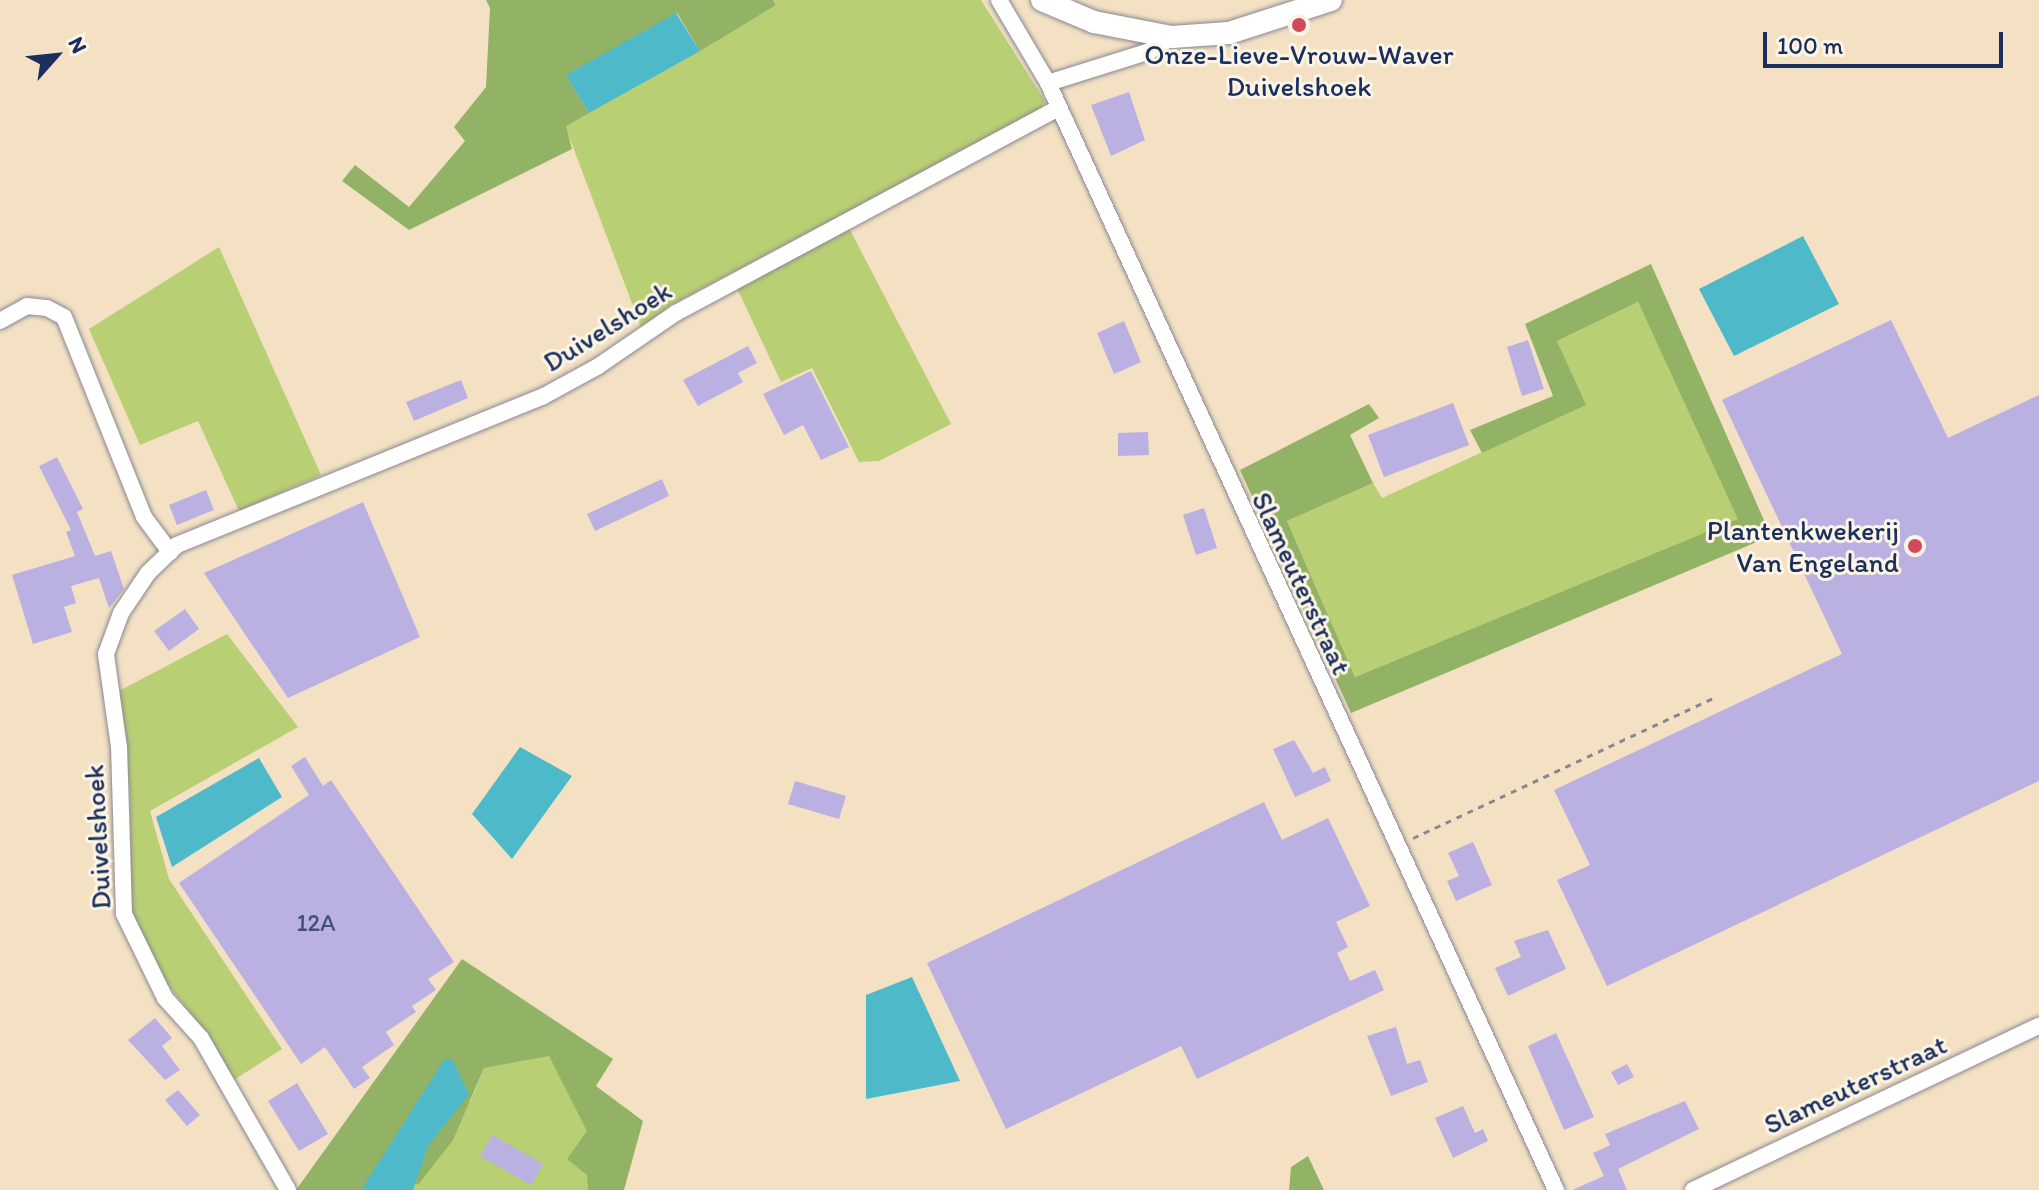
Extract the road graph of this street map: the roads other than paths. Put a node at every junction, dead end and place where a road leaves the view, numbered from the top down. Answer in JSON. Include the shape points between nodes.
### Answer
{"nodes":[{"id":1,"x":999,"y":0,"type":"edge"},
{"id":2,"x":1042,"y":0,"type":"edge"},
{"id":3,"x":1331,"y":0,"type":"edge"},
{"id":4,"x":1172,"y":37,"type":"junction"},
{"id":5,"x":1048,"y":83,"type":"junction"},
{"id":6,"x":1057,"y":109,"type":"junction"},
{"id":7,"x":0,"y":321,"type":"edge"},
{"id":8,"x":170,"y":552,"type":"junction"},
{"id":9,"x":2039,"y":1026,"type":"edge"},
{"id":10,"x":288,"y":1190,"type":"edge"},
{"id":11,"x":1556,"y":1190,"type":"edge"},
{"id":12,"x":1693,"y":1190,"type":"edge"}],
"edges":[{"from":1,"to":5,"type":"street","name":"Slameuterstraat"},
{"from":2,"to":4,"type":"street","via":[[1094,22]]},
{"from":3,"to":4,"type":"street","via":[[1229,33]]},
{"from":4,"to":5,"type":"street","via":[[1150,51]]},
{"from":5,"to":6,"type":"street","name":"Slameuterstraat"},
{"from":6,"to":8,"type":"street","name":"Duivelshoek","via":[[676,313],[542,397]]},
{"from":6,"to":11,"type":"street","name":"Slameuterstraat"},
{"from":7,"to":8,"type":"street","via":[[27,306],[64,317],[144,517]]},
{"from":8,"to":10,"type":"street","name":"Duivelshoek","via":[[127,603],[107,646],[119,747],[124,914],[159,987],[201,1038]]},
{"from":9,"to":12,"type":"street","name":"Slameuterstraat"}]}
